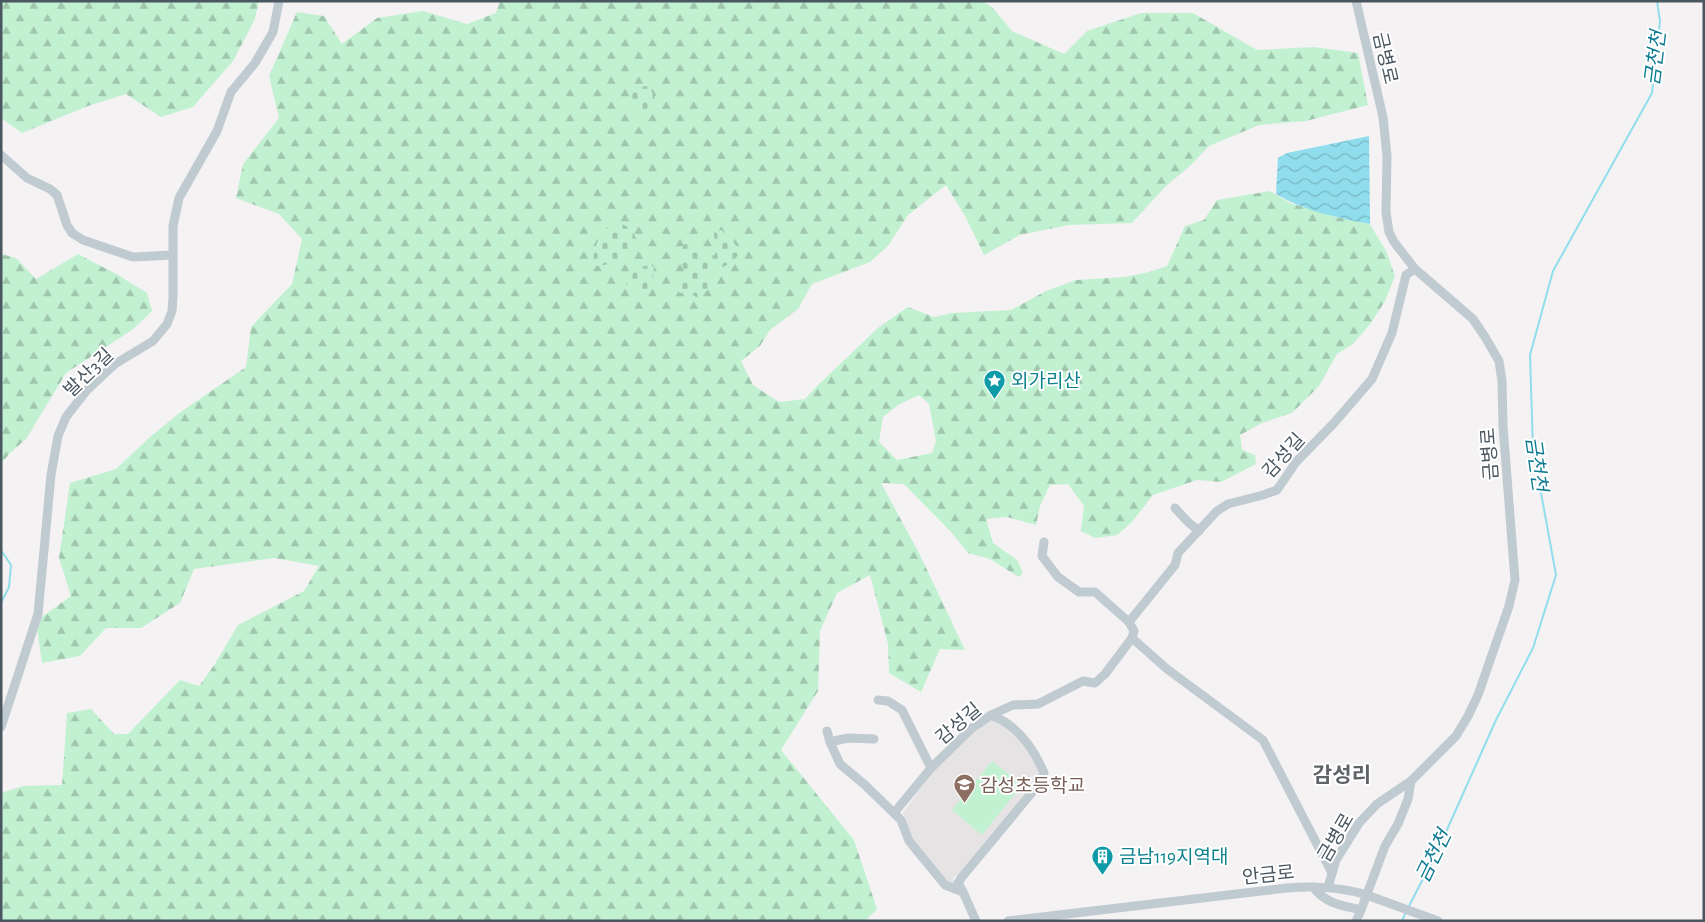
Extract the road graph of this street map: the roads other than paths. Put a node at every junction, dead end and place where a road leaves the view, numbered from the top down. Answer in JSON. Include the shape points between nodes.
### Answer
{"nodes":[{"id":1,"x":279,"y":1,"type":"edge"},
{"id":2,"x":1356,"y":1,"type":"edge"},
{"id":3,"x":1,"y":155,"type":"edge"},
{"id":4,"x":173,"y":255,"type":"junction"},
{"id":5,"x":1415,"y":269,"type":"junction"},
{"id":6,"x":1175,"y":508,"type":"dead end"},
{"id":7,"x":1199,"y":531,"type":"junction"},
{"id":8,"x":1044,"y":542,"type":"dead end"},
{"id":9,"x":1129,"y":622,"type":"junction"},
{"id":10,"x":1132,"y":638,"type":"junction"},
{"id":11,"x":878,"y":700,"type":"dead end"},
{"id":12,"x":991,"y":715,"type":"junction"},
{"id":13,"x":1,"y":727,"type":"edge"},
{"id":14,"x":827,"y":731,"type":"dead end"},
{"id":15,"x":874,"y":739,"type":"dead end"},
{"id":16,"x":830,"y":742,"type":"junction"},
{"id":17,"x":931,"y":768,"type":"junction"},
{"id":18,"x":1411,"y":781,"type":"junction"},
{"id":19,"x":894,"y":813,"type":"junction"},
{"id":20,"x":1332,"y":874,"type":"junction"},
{"id":21,"x":1313,"y":887,"type":"junction"},
{"id":22,"x":1328,"y":887,"type":"junction"},
{"id":23,"x":963,"y":892,"type":"junction"},
{"id":24,"x":1361,"y":910,"type":"junction"},
{"id":25,"x":976,"y":921,"type":"edge"},
{"id":26,"x":1008,"y":921,"type":"edge"},
{"id":27,"x":1356,"y":921,"type":"edge"},
{"id":28,"x":1438,"y":921,"type":"edge"}],
"edges":[{"from":1,"to":4,"type":"street","name":"발산3길","via":[[273,32],[255,63],[231,92],[217,131],[180,198],[173,226]]},
{"from":2,"to":5,"type":"street","name":"금병로","via":[[1383,117],[1389,232]]},
{"from":3,"to":4,"type":"street","via":[[26,178],[57,195],[67,225],[83,240],[133,257]]},
{"from":4,"to":13,"type":"street","name":"발산3길","via":[[172,311],[167,324],[153,341],[115,364],[87,390],[66,417],[58,436],[51,475],[38,614]]},
{"from":5,"to":7,"type":"street","name":"감성길","via":[[1406,275],[1392,333],[1372,379],[1296,462],[1277,490],[1228,504]]},
{"from":5,"to":18,"type":"street","name":"금병로","via":[[1473,319],[1498,361],[1502,381],[1514,580],[1509,606],[1468,716],[1456,736]]},
{"from":6,"to":7,"type":"street"},
{"from":7,"to":9,"type":"street","name":"감성길","via":[[1178,553],[1175,565]]},
{"from":8,"to":9,"type":"street","via":[[1042,556],[1058,577],[1078,592],[1095,592]]},
{"from":9,"to":10,"type":"street","via":[[1134,631]]},
{"from":10,"to":12,"type":"street","name":"감성길","via":[[1096,683],[1083,681],[1038,704],[1013,705]]},
{"from":10,"to":20,"type":"street","via":[[1167,669],[1262,740]]},
{"from":11,"to":17,"type":"street","name":"감성길","via":[[888,700],[902,710]]},
{"from":12,"to":17,"type":"street","name":"감성길","via":[[972,728]]},
{"from":12,"to":23,"type":"street","via":[[1008,724],[1027,742],[1044,773],[1039,784],[962,877],[958,883]]},
{"from":14,"to":16,"type":"street"},
{"from":15,"to":16,"type":"street","via":[[848,738]]},
{"from":16,"to":19,"type":"street","via":[[840,764]]},
{"from":17,"to":19,"type":"street","name":"감성길"},
{"from":18,"to":20,"type":"street","name":"금병로","via":[[1377,804],[1359,823],[1336,860]]},
{"from":18,"to":24,"type":"street","via":[[1408,799],[1384,846]]},
{"from":19,"to":23,"type":"street","via":[[901,820],[909,841],[934,873],[945,885]]},
{"from":20,"to":22,"type":"street","name":"금병로"},
{"from":21,"to":22,"type":"street","name":"안금로"},
{"from":21,"to":24,"type":"street","via":[[1328,902]]},
{"from":21,"to":26,"type":"street","name":"안금로"},
{"from":22,"to":28,"type":"street","name":"안금로","bridge":true,"via":[[1364,894]]},
{"from":23,"to":25,"type":"street"},
{"from":24,"to":27,"type":"street"}]}
